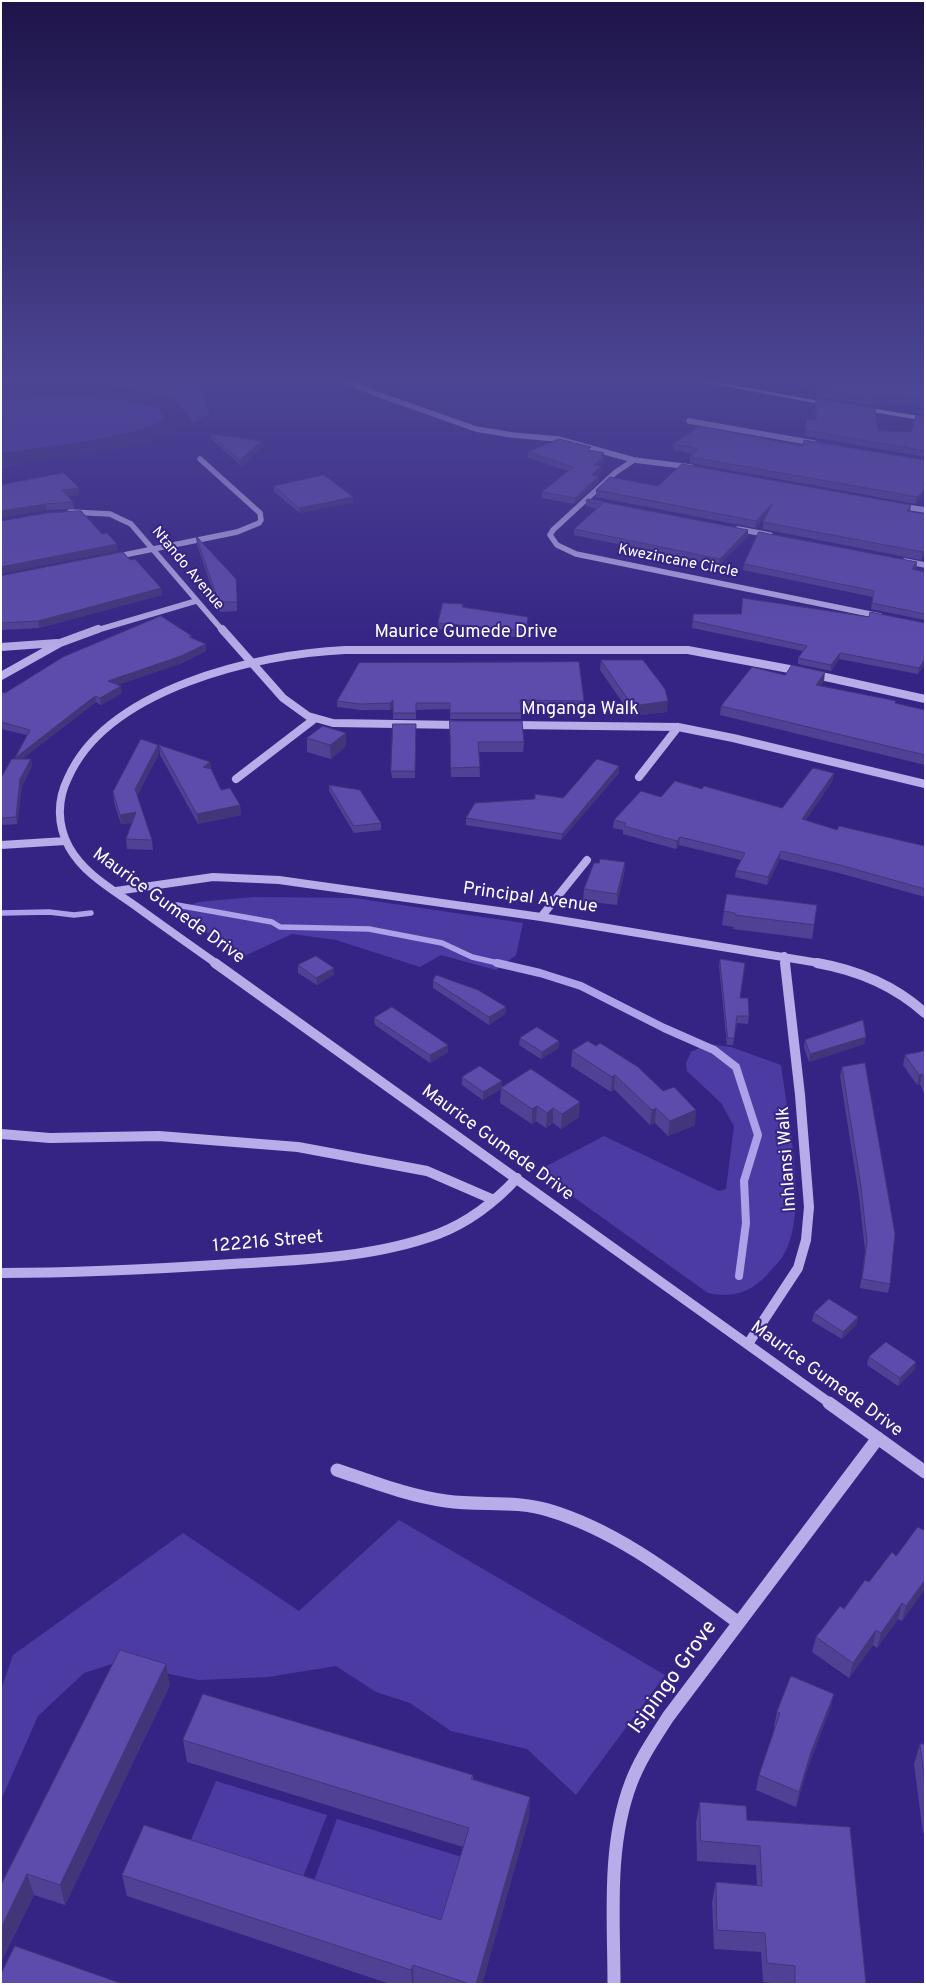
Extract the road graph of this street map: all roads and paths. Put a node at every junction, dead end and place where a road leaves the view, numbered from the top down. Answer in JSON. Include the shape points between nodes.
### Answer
{"nodes":[{"id":1,"x":212,"y":470,"type":"edge"},
{"id":2,"x":621,"y":470,"type":"edge"},
{"id":3,"x":587,"y":500,"type":"junction"},
{"id":4,"x":597,"y":502,"type":"edge"},
{"id":5,"x":896,"y":505,"type":"edge"},
{"id":6,"x":925,"y":510,"type":"edge"},
{"id":7,"x":65,"y":512,"type":"edge"},
{"id":8,"x":727,"y":526,"type":"edge"},
{"id":9,"x":774,"y":536,"type":"edge"},
{"id":10,"x":153,"y":550,"type":"junction"},
{"id":11,"x":107,"y":559,"type":"edge"},
{"id":12,"x":896,"y":559,"type":"edge"},
{"id":13,"x":925,"y":565,"type":"edge"},
{"id":14,"x":196,"y":601,"type":"junction"},
{"id":15,"x":890,"y":618,"type":"edge"},
{"id":16,"x":60,"y":643,"type":"junction"},
{"id":17,"x":1,"y":647,"type":"edge"},
{"id":18,"x":252,"y":663,"type":"junction"},
{"id":19,"x":1,"y":676,"type":"edge"},
{"id":20,"x":925,"y":699,"type":"edge"},
{"id":21,"x":312,"y":720,"type":"junction"},
{"id":22,"x":473,"y":725,"type":"edge"},
{"id":23,"x":501,"y":725,"type":"edge"},
{"id":24,"x":678,"y":727,"type":"junction"},
{"id":25,"x":639,"y":777,"type":"dead end"},
{"id":26,"x":236,"y":779,"type":"dead end"},
{"id":27,"x":925,"y":784,"type":"edge"},
{"id":28,"x":65,"y":841,"type":"junction"},
{"id":29,"x":1,"y":845,"type":"edge"},
{"id":30,"x":587,"y":860,"type":"dead end"},
{"id":31,"x":116,"y":891,"type":"junction"},
{"id":32,"x":541,"y":917,"type":"junction"},
{"id":33,"x":784,"y":956,"type":"junction"},
{"id":34,"x":925,"y":1013,"type":"edge"},
{"id":35,"x":1,"y":1134,"type":"edge"},
{"id":36,"x":516,"y":1178,"type":"junction"},
{"id":37,"x":494,"y":1200,"type":"junction"},
{"id":38,"x":1,"y":1273,"type":"edge"},
{"id":39,"x":748,"y":1344,"type":"junction"},
{"id":40,"x":878,"y":1438,"type":"junction"},
{"id":41,"x":337,"y":1470,"type":"dead end"},
{"id":42,"x":925,"y":1472,"type":"edge"},
{"id":43,"x":738,"y":1623,"type":"junction"},
{"id":44,"x":614,"y":1984,"type":"edge"}],
"edges":[{"from":1,"to":10,"type":"street","via":[[260,513],[261,520],[237,532]]},
{"from":2,"to":3,"type":"street","name":"Kwezincane Circle"},
{"from":3,"to":4,"type":"street"},
{"from":3,"to":15,"type":"street","name":"Kwezincane Circle","via":[[553,530],[550,535],[558,547]]},
{"from":5,"to":6,"type":"street"},
{"from":7,"to":10,"type":"street","name":"Ntando Avenue","via":[[106,514],[126,520]]},
{"from":8,"to":9,"type":"street"},
{"from":10,"to":11,"type":"street"},
{"from":10,"to":14,"type":"street","name":"Ntando Avenue"},
{"from":12,"to":13,"type":"street"},
{"from":14,"to":16,"type":"street"},
{"from":14,"to":18,"type":"street","name":"Ntando Avenue"},
{"from":16,"to":17,"type":"street"},
{"from":16,"to":19,"type":"street"},
{"from":18,"to":20,"type":"street","name":"Maurice Gumede Drive","via":[[306,653],[376,650],[688,650]]},
{"from":18,"to":21,"type":"street","via":[[290,706]]},
{"from":18,"to":28,"type":"street","name":"Maurice Gumede Drive","via":[[207,676],[149,699],[124,714],[86,747],[73,763],[60,800],[59,819]]},
{"from":21,"to":22,"type":"street","via":[[357,725]]},
{"from":21,"to":26,"type":"street"},
{"from":23,"to":24,"type":"street","name":"Mnganga Walk"},
{"from":24,"to":25,"type":"street"},
{"from":24,"to":27,"type":"street","name":"Mnganga Walk"},
{"from":28,"to":29,"type":"street"},
{"from":28,"to":31,"type":"street","name":"Maurice Gumede Drive","via":[[81,865]]},
{"from":30,"to":32,"type":"street"},
{"from":31,"to":32,"type":"street","name":"Principal Avenue","via":[[187,880],[244,877]]},
{"from":31,"to":36,"type":"street","name":"Maurice Gumede Drive"},
{"from":32,"to":33,"type":"street","name":"Principal Avenue"},
{"from":33,"to":34,"type":"street","name":"Principal Avenue","via":[[867,976],[908,999]]},
{"from":33,"to":39,"type":"street","name":"Inhlansi Walk","via":[[809,1207],[806,1240],[798,1268]]},
{"from":35,"to":37,"type":"street","via":[[50,1138],[159,1136],[298,1147],[408,1166]]},
{"from":36,"to":37,"type":"street","name":"122216 Street"},
{"from":36,"to":39,"type":"street","name":"Maurice Gumede Drive"},
{"from":37,"to":38,"type":"street","name":"122216 Street","via":[[469,1219],[438,1233],[416,1241],[353,1253],[142,1270]]},
{"from":39,"to":40,"type":"street","name":"Maurice Gumede Drive"},
{"from":40,"to":42,"type":"street","name":"Maurice Gumede Drive"},
{"from":40,"to":43,"type":"street","name":"Isipingo Grove"},
{"from":41,"to":43,"type":"street","via":[[446,1501],[536,1508],[576,1519],[620,1542],[688,1585]]},
{"from":43,"to":44,"type":"street","name":"Isipingo Grove","via":[[668,1717],[641,1759],[629,1789],[616,1854]]}]}
